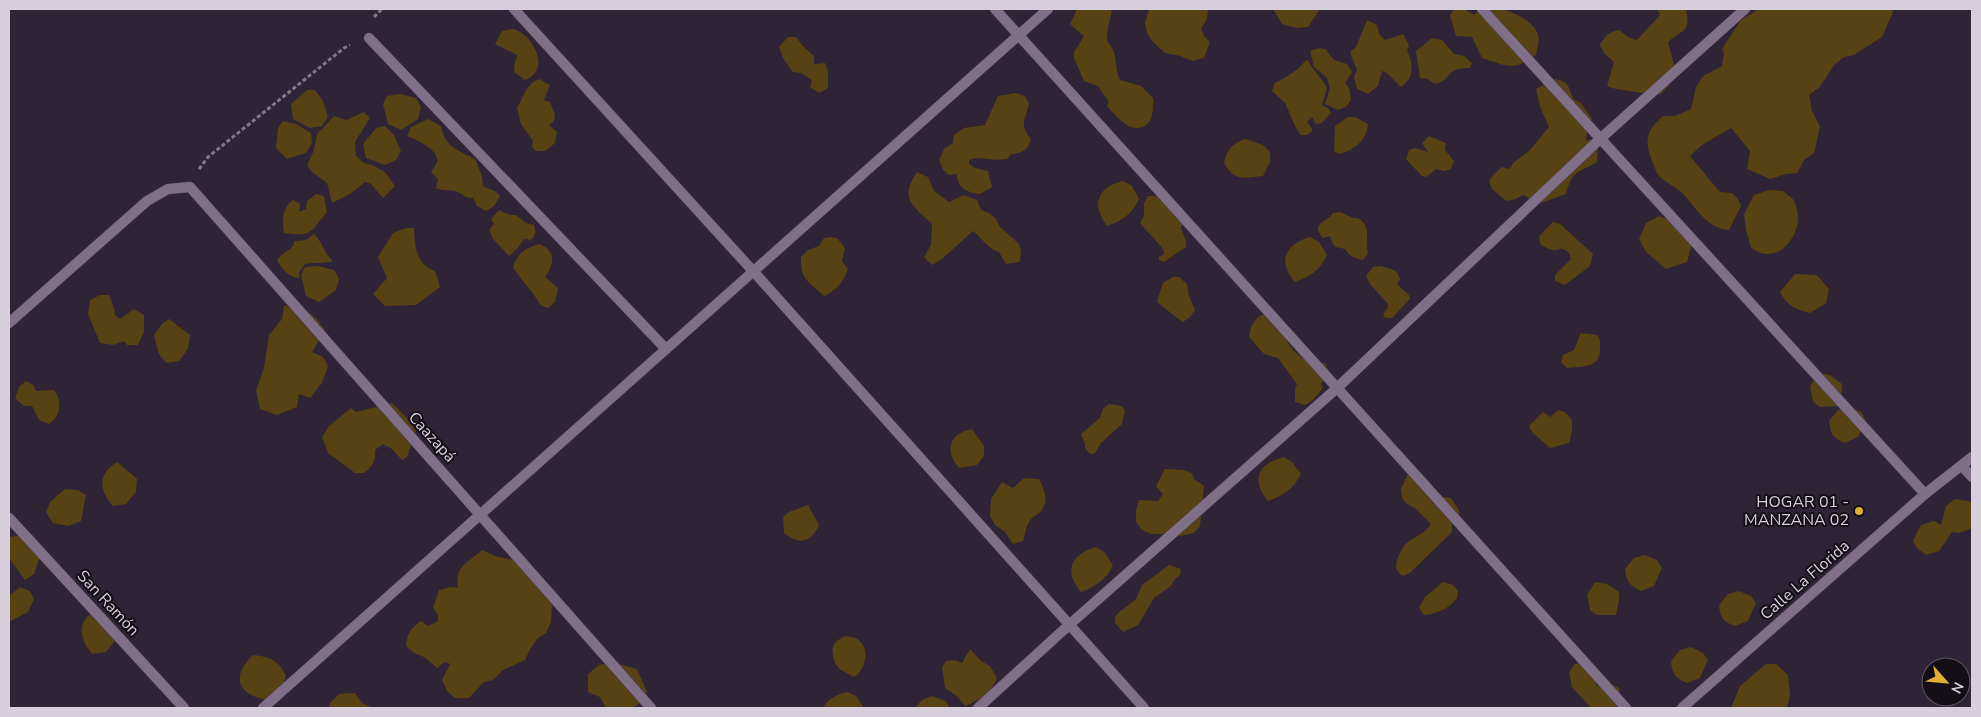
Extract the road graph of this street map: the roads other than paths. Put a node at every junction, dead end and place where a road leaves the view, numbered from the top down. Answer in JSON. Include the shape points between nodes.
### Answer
{"nodes":[{"id":1,"x":514,"y":9,"type":"edge"},
{"id":2,"x":995,"y":9,"type":"edge"},
{"id":3,"x":1048,"y":9,"type":"edge"},
{"id":4,"x":1482,"y":9,"type":"edge"},
{"id":5,"x":1745,"y":9,"type":"edge"},
{"id":6,"x":1018,"y":36,"type":"junction"},
{"id":7,"x":369,"y":38,"type":"road end"},
{"id":8,"x":1600,"y":139,"type":"junction"},
{"id":9,"x":754,"y":271,"type":"junction"},
{"id":10,"x":9,"y":323,"type":"edge"},
{"id":11,"x":666,"y":349,"type":"junction"},
{"id":12,"x":1336,"y":389,"type":"junction"},
{"id":13,"x":1972,"y":458,"type":"edge"},
{"id":14,"x":1962,"y":466,"type":"junction"},
{"id":15,"x":1972,"y":477,"type":"edge"},
{"id":16,"x":1925,"y":494,"type":"junction"},
{"id":17,"x":480,"y":514,"type":"junction"},
{"id":18,"x":9,"y":518,"type":"edge"},
{"id":19,"x":1069,"y":625,"type":"junction"},
{"id":20,"x":184,"y":708,"type":"edge"},
{"id":21,"x":263,"y":708,"type":"edge"},
{"id":22,"x":651,"y":708,"type":"edge"},
{"id":23,"x":978,"y":708,"type":"edge"},
{"id":24,"x":1144,"y":708,"type":"edge"},
{"id":25,"x":1626,"y":708,"type":"edge"},
{"id":26,"x":1683,"y":708,"type":"edge"}],
"edges":[{"from":1,"to":9,"type":"street"},
{"from":2,"to":6,"type":"street"},
{"from":3,"to":6,"type":"street"},
{"from":4,"to":8,"type":"street"},
{"from":5,"to":8,"type":"street"},
{"from":6,"to":9,"type":"street"},
{"from":6,"to":12,"type":"street"},
{"from":7,"to":11,"type":"street"},
{"from":8,"to":12,"type":"street"},
{"from":8,"to":16,"type":"street"},
{"from":9,"to":11,"type":"street"},
{"from":9,"to":19,"type":"street"},
{"from":10,"to":17,"type":"street","name":"Caazapá","via":[[147,201],[168,189],[190,187]]},
{"from":11,"to":17,"type":"street"},
{"from":12,"to":19,"type":"street"},
{"from":12,"to":25,"type":"street"},
{"from":13,"to":14,"type":"street","name":"Calle La Florida"},
{"from":14,"to":15,"type":"street"},
{"from":14,"to":16,"type":"street","name":"Calle La Florida"},
{"from":16,"to":26,"type":"street","name":"Calle La Florida"},
{"from":17,"to":21,"type":"street"},
{"from":17,"to":22,"type":"street","name":"Caazapá"},
{"from":18,"to":20,"type":"street","name":"San Ramón"},
{"from":19,"to":23,"type":"street"},
{"from":19,"to":24,"type":"street"}]}
